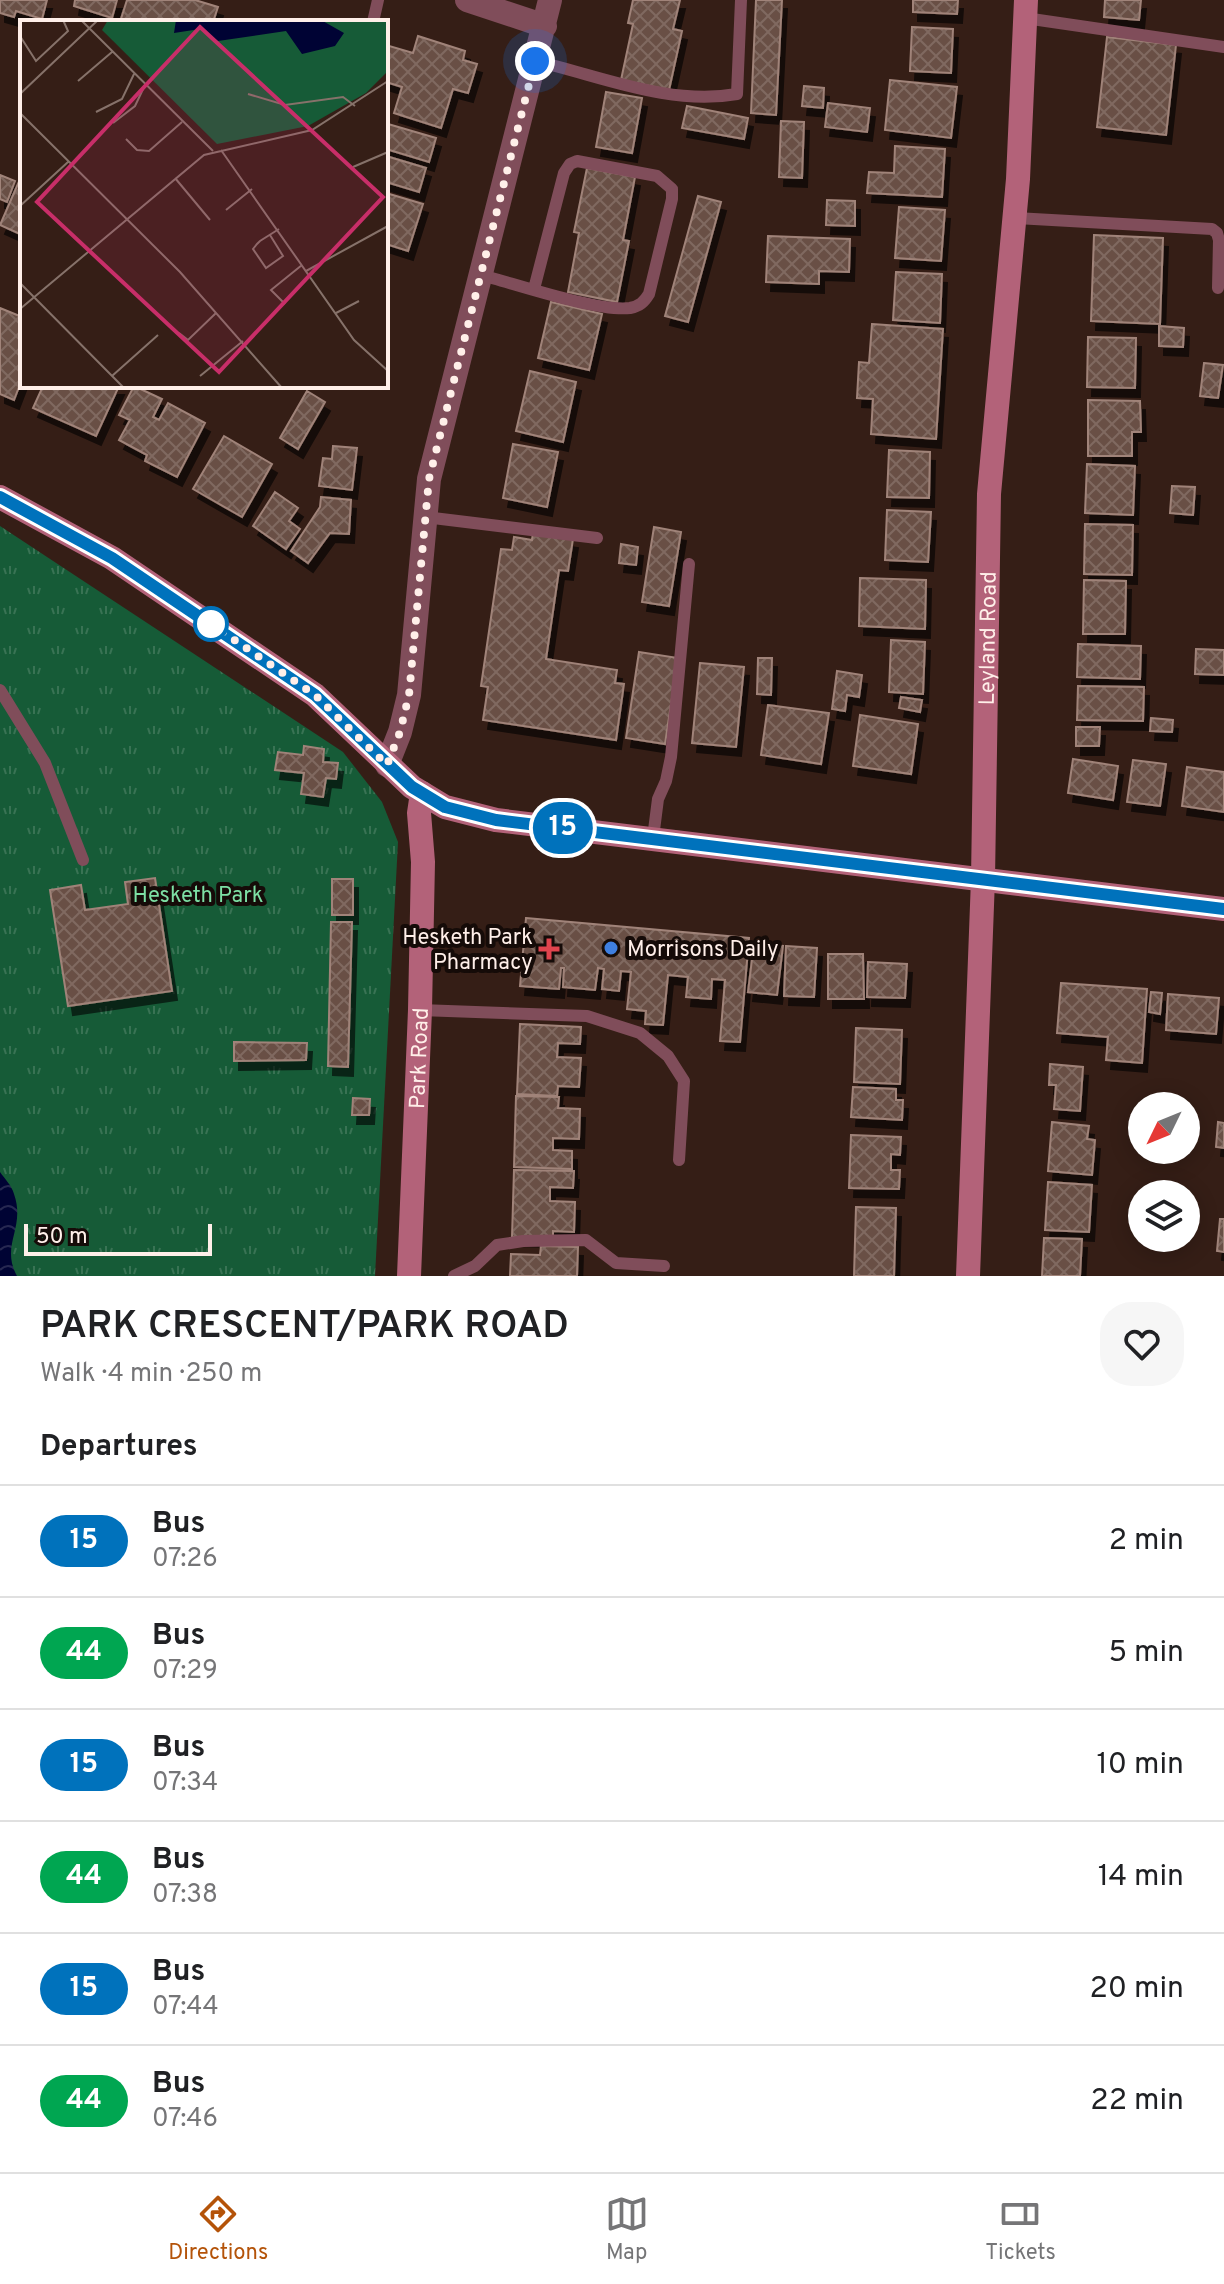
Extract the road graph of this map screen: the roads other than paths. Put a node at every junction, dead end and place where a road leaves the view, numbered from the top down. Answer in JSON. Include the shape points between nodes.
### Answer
{"nodes":[{"id":1,"x":378,"y":0,"type":"edge"},
{"id":2,"x":467,"y":0,"type":"edge"},
{"id":3,"x":550,"y":0,"type":"edge"},
{"id":4,"x":741,"y":0,"type":"edge"},
{"id":5,"x":1026,"y":9,"type":"edge"},
{"id":6,"x":373,"y":20,"type":"edge"},
{"id":7,"x":545,"y":26,"type":"junction"},
{"id":8,"x":1224,"y":47,"type":"edge"},
{"id":9,"x":535,"y":61,"type":"junction"},
{"id":10,"x":1014,"y":218,"type":"junction"},
{"id":11,"x":481,"y":275,"type":"junction"},
{"id":12,"x":1218,"y":288,"type":"dead end"},
{"id":13,"x":534,"y":289,"type":"junction"},
{"id":14,"x":0,"y":497,"type":"edge"},
{"id":15,"x":425,"y":517,"type":"junction"},
{"id":16,"x":597,"y":538,"type":"dead end"},
{"id":17,"x":689,"y":564,"type":"dead end"},
{"id":18,"x":0,"y":690,"type":"edge"},
{"id":19,"x":387,"y":765,"type":"junction"},
{"id":20,"x":422,"y":793,"type":"junction"},
{"id":21,"x":653,"y":838,"type":"junction"},
{"id":22,"x":83,"y":860,"type":"dead end"},
{"id":23,"x":983,"y":879,"type":"junction"},
{"id":24,"x":1224,"y":909,"type":"edge"},
{"id":25,"x":420,"y":1010,"type":"junction"},
{"id":26,"x":679,"y":1160,"type":"dead end"},
{"id":27,"x":664,"y":1266,"type":"dead end"},
{"id":28,"x":409,"y":1276,"type":"edge"},
{"id":29,"x":454,"y":1276,"type":"edge"},
{"id":30,"x":968,"y":1276,"type":"edge"}],
"edges":[{"from":1,"to":6,"type":"lane"},
{"from":2,"to":7,"type":"street"},
{"from":3,"to":7,"type":"street"},
{"from":4,"to":9,"type":"lane","via":[[737,94],[716,98],[634,88]]},
{"from":5,"to":8,"type":"lane"},
{"from":5,"to":10,"type":"street","name":"Leyland Road"},
{"from":7,"to":9,"type":"street"},
{"from":9,"to":11,"type":"street"},
{"from":10,"to":12,"type":"lane","via":[[1212,229],[1219,240]]},
{"from":10,"to":23,"type":"street","name":"Leyland Road","via":[[989,494]]},
{"from":11,"to":13,"type":"lane"},
{"from":11,"to":15,"type":"street","via":[[429,479]]},
{"from":13,"to":13,"type":"lane","via":[[614,308],[644,303],[672,189],[657,176],[570,164]]},
{"from":14,"to":19,"type":"street","via":[[112,558],[315,695]]},
{"from":15,"to":16,"type":"lane"},
{"from":15,"to":19,"type":"street","via":[[409,695]]},
{"from":17,"to":21,"type":"lane","via":[[671,757]]},
{"from":18,"to":22,"type":"lane","via":[[45,763]]},
{"from":19,"to":20,"type":"street"},
{"from":20,"to":21,"type":"street","via":[[445,807],[496,820]]},
{"from":20,"to":25,"type":"street","name":"Park Road"},
{"from":21,"to":23,"type":"street"},
{"from":23,"to":24,"type":"street"},
{"from":23,"to":30,"type":"street","name":"Leyland Road"},
{"from":25,"to":26,"type":"lane","via":[[587,1016],[640,1033],[668,1056],[684,1081]]},
{"from":25,"to":28,"type":"street","name":"Park Road"},
{"from":27,"to":29,"type":"lane","via":[[616,1263],[586,1240],[523,1241],[497,1245],[475,1266]]}]}
